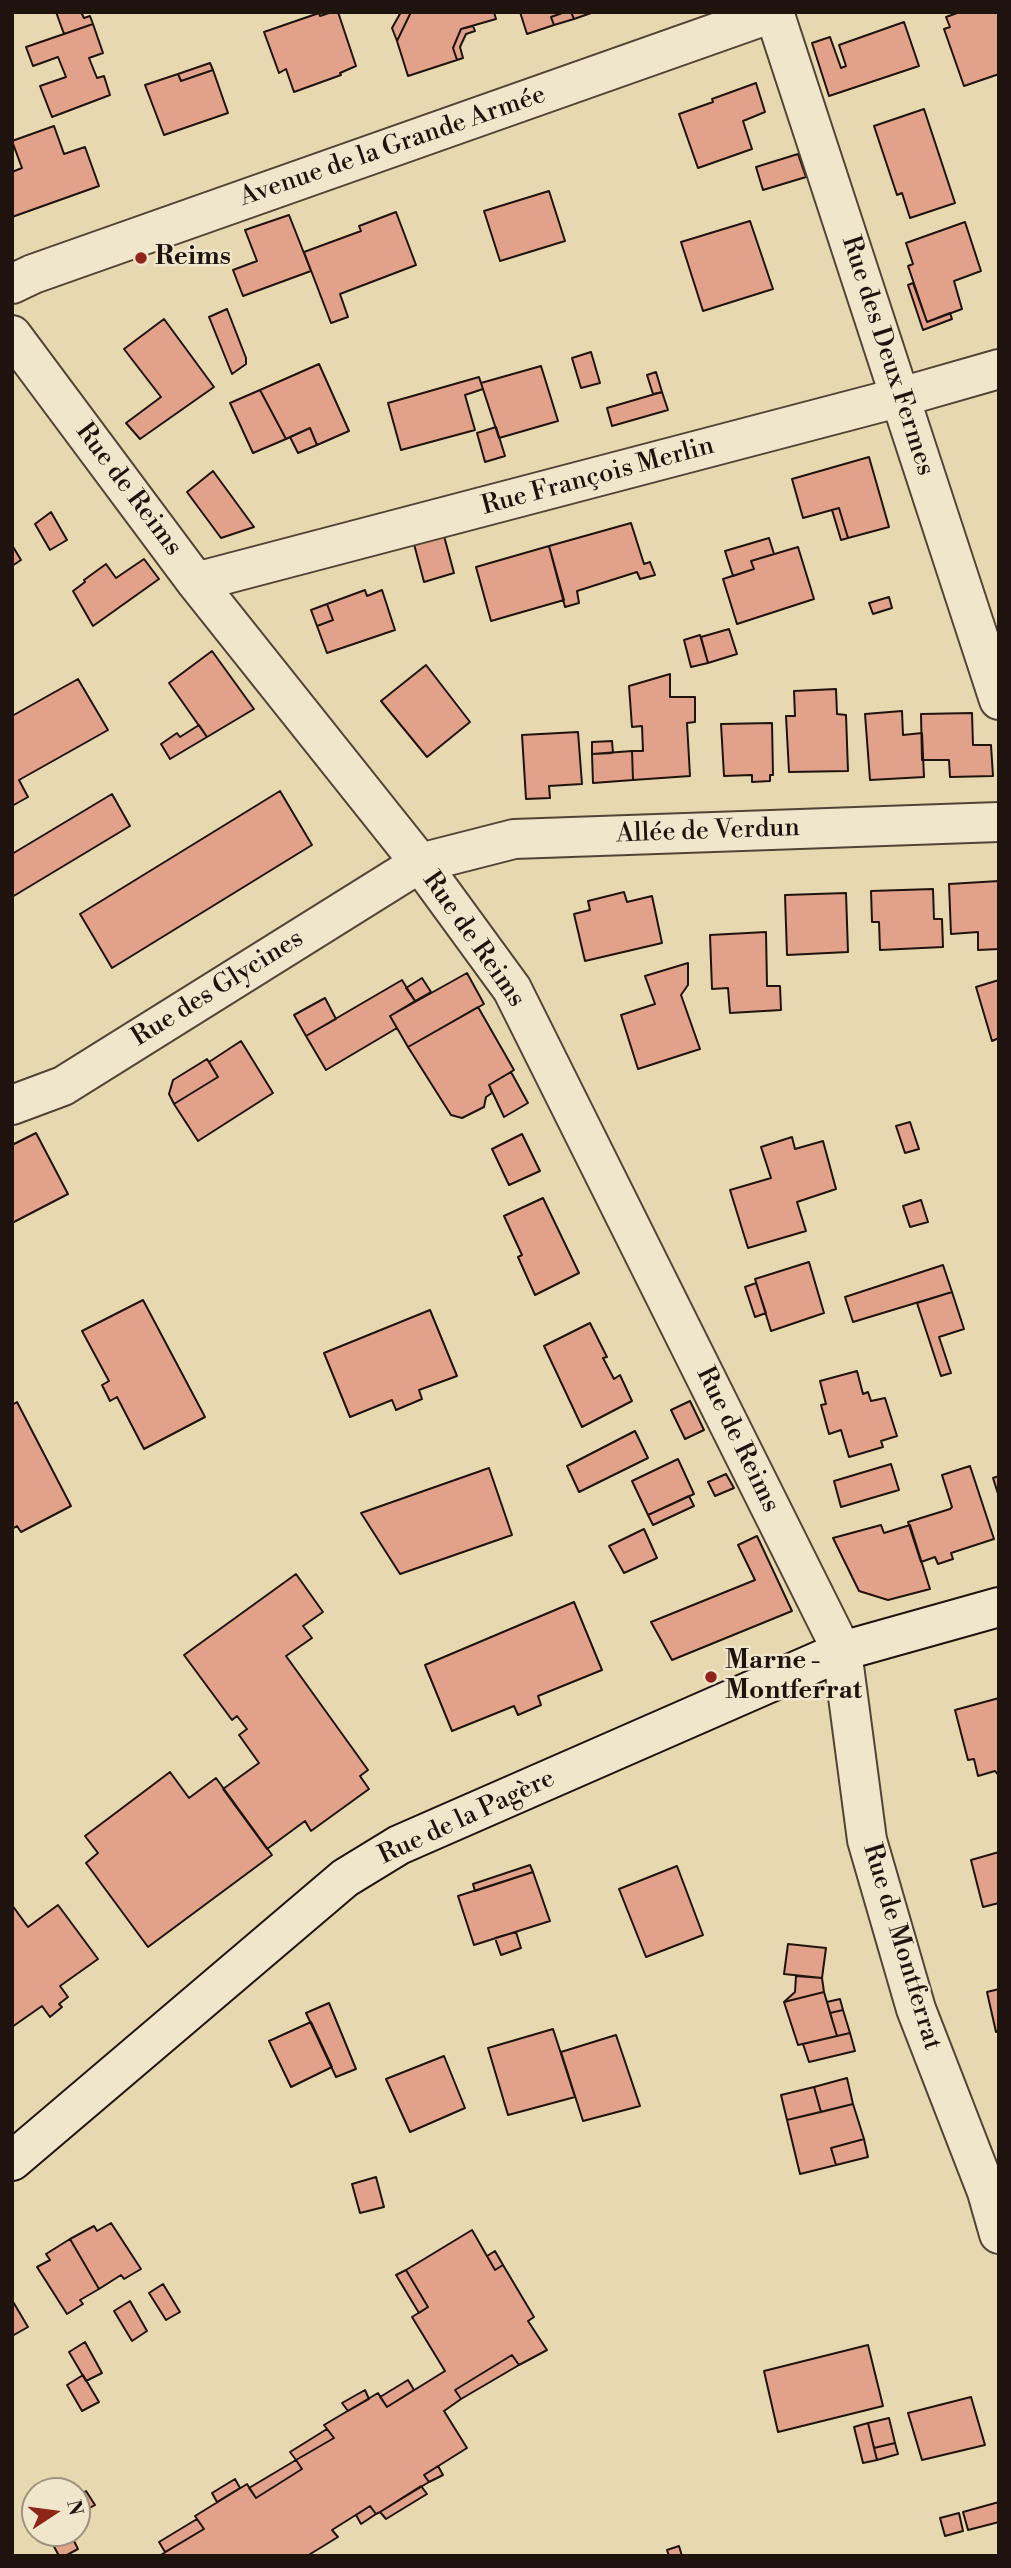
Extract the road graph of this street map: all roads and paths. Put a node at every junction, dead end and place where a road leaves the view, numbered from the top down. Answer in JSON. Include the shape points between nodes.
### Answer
{"nodes":[{"id":1,"x":774,"y":12,"type":"edge"},
{"id":2,"x":12,"y":284,"type":"edge"},
{"id":3,"x":12,"y":335,"type":"edge"},
{"id":4,"x":999,"y":369,"type":"edge"},
{"id":5,"x":901,"y":397,"type":"junction"},
{"id":6,"x":196,"y":582,"type":"junction"},
{"id":7,"x":999,"y":700,"type":"edge"},
{"id":8,"x":999,"y":822,"type":"edge"},
{"id":9,"x":420,"y":863,"type":"junction"},
{"id":10,"x":12,"y":1105,"type":"edge"},
{"id":11,"x":999,"y":1608,"type":"edge"},
{"id":12,"x":842,"y":1651,"type":"junction"},
{"id":13,"x":12,"y":2161,"type":"edge"},
{"id":14,"x":999,"y":2234,"type":"edge"}],
"edges":[{"from":1,"to":2,"type":"street","name":"Avenue de la Grande Armée"},
{"from":1,"to":5,"type":"street","name":"Rue des Deux Fermes"},
{"from":3,"to":6,"type":"street","name":"Rue de Reims"},
{"from":4,"to":5,"type":"street","name":"Rue François Merlin"},
{"from":5,"to":6,"type":"street","name":"Rue François Merlin"},
{"from":5,"to":7,"type":"street","name":"Rue des Deux Fermes"},
{"from":6,"to":9,"type":"street","name":"Rue de Reims"},
{"from":8,"to":9,"type":"street","name":"Allée de Verdun","via":[[514,839]]},
{"from":9,"to":10,"type":"street","name":"Rue des Glycines","via":[[63,1086]]},
{"from":9,"to":12,"type":"street","name":"Rue de Reims","via":[[512,989]]},
{"from":11,"to":12,"type":"street","name":"Rue de la Pagère"},
{"from":12,"to":13,"type":"street","name":"Rue de la Pagère","via":[[388,1851],[345,1878]]},
{"from":12,"to":14,"type":"street","name":"Rue de Montferrat","via":[[867,1840],[916,2009]]}]}
